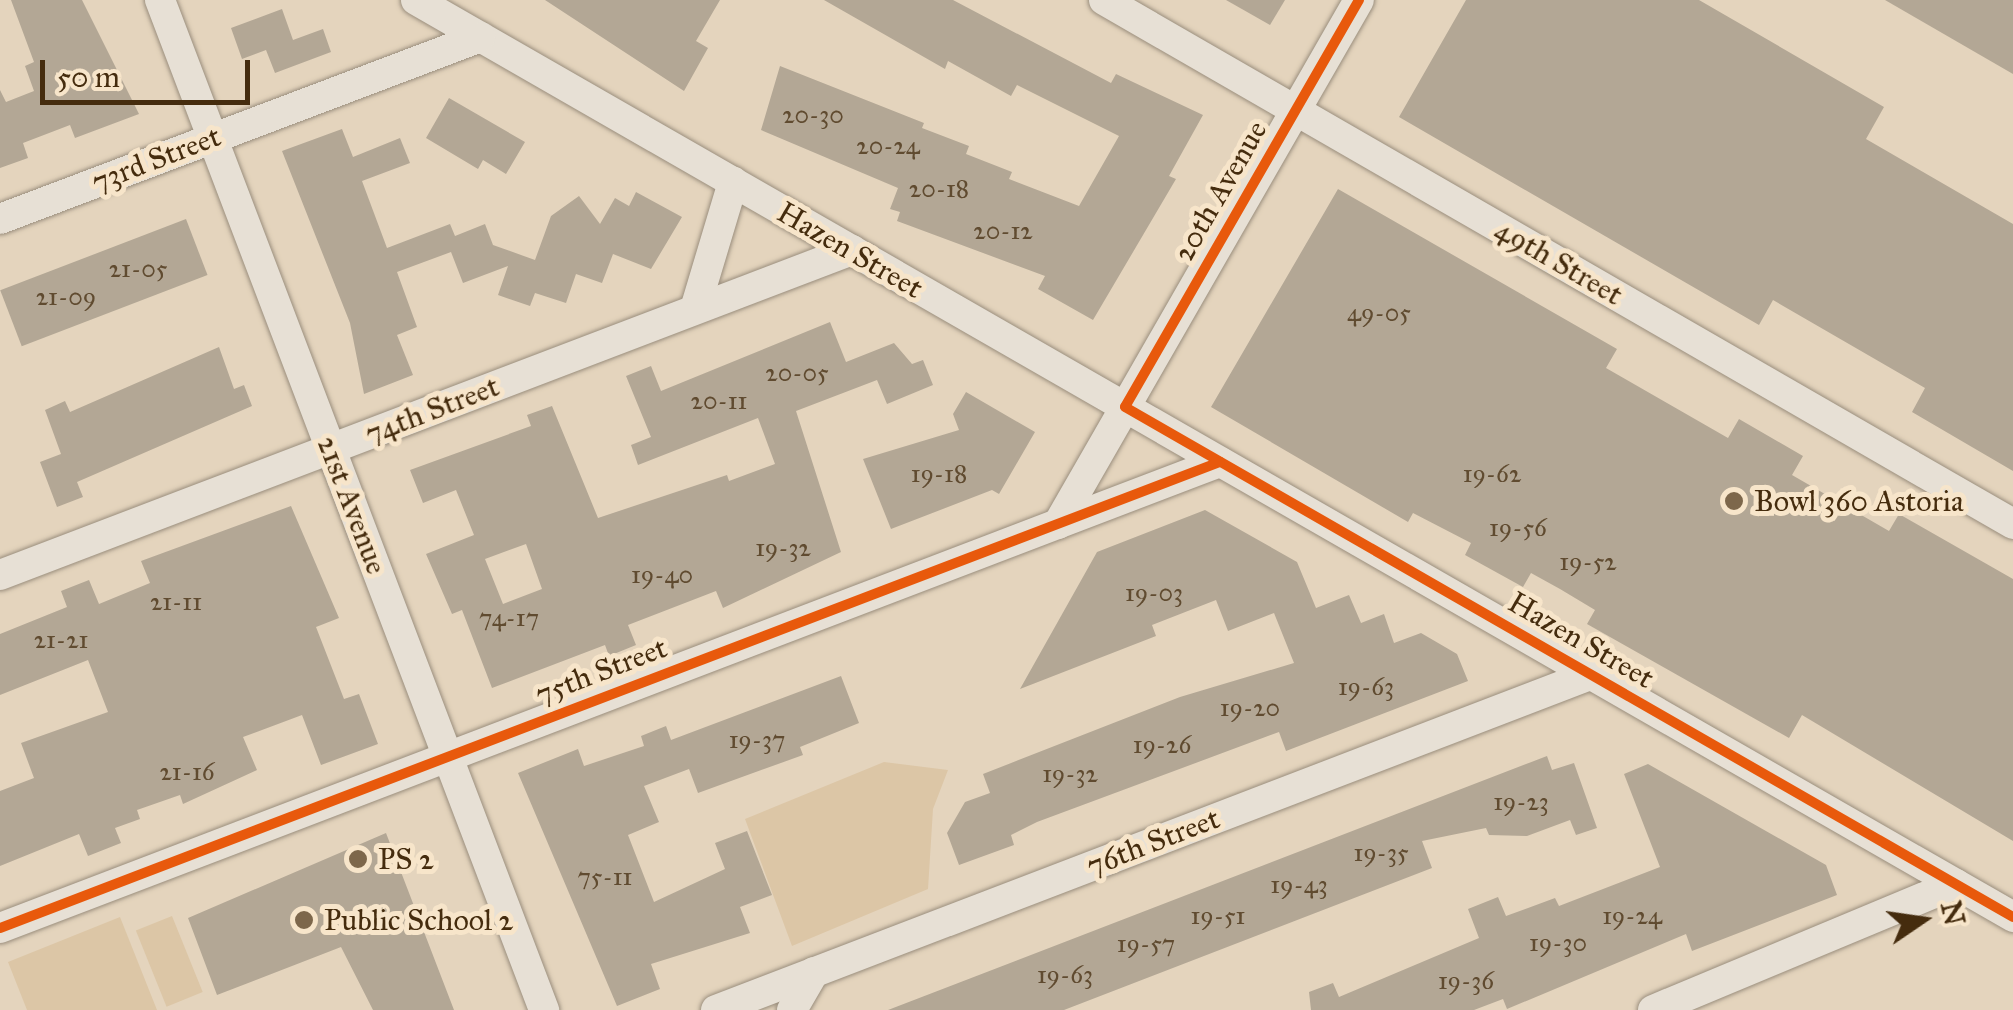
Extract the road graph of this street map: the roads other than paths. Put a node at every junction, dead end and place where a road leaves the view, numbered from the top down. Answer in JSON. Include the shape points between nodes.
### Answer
{"nodes":[{"id":1,"x":160,"y":0,"type":"edge"},
{"id":2,"x":416,"y":0,"type":"edge"},
{"id":3,"x":1104,"y":0,"type":"edge"},
{"id":4,"x":1359,"y":0,"type":"edge"},
{"id":5,"x":481,"y":37,"type":"junction"},
{"id":6,"x":1295,"y":110,"type":"junction"},
{"id":7,"x":214,"y":136,"type":"junction"},
{"id":8,"x":733,"y":182,"type":"junction"},
{"id":9,"x":0,"y":219,"type":"edge"},
{"id":10,"x":852,"y":250,"type":"junction"},
{"id":11,"x":696,"y":309,"type":"junction"},
{"id":12,"x":1124,"y":407,"type":"junction"},
{"id":13,"x":330,"y":448,"type":"junction"},
{"id":14,"x":1220,"y":462,"type":"junction"},
{"id":15,"x":1058,"y":524,"type":"junction"},
{"id":16,"x":2013,"y":524,"type":"edge"},
{"id":17,"x":0,"y":575,"type":"edge"},
{"id":18,"x":1590,"y":674,"type":"junction"},
{"id":19,"x":447,"y":757,"type":"junction"},
{"id":20,"x":1956,"y":884,"type":"junction"},
{"id":21,"x":2013,"y":917,"type":"edge"},
{"id":22,"x":0,"y":928,"type":"edge"},
{"id":23,"x":814,"y":972,"type":"junction"},
{"id":24,"x":1721,"y":998,"type":"edge"},
{"id":25,"x":544,"y":1010,"type":"edge"},
{"id":26,"x":716,"y":1010,"type":"edge"},
{"id":27,"x":792,"y":1010,"type":"edge"},
{"id":28,"x":1654,"y":1010,"type":"edge"}],
"edges":[{"from":1,"to":7,"type":"street","name":"21st Avenue"},
{"from":2,"to":5,"type":"street","name":"Hazen Street"},
{"from":3,"to":6,"type":"street","name":"49th Street"},
{"from":4,"to":6,"type":"street","name":"20th Avenue"},
{"from":5,"to":7,"type":"street","name":"73rd Street"},
{"from":5,"to":8,"type":"street","name":"Hazen Street"},
{"from":6,"to":12,"type":"street","name":"20th Avenue"},
{"from":6,"to":16,"type":"street","name":"49th Street"},
{"from":7,"to":9,"type":"street","name":"73rd Street"},
{"from":7,"to":13,"type":"street","name":"21st Avenue"},
{"from":8,"to":10,"type":"street","name":"Hazen Street"},
{"from":8,"to":11,"type":"street"},
{"from":10,"to":11,"type":"street","name":"74th Street"},
{"from":10,"to":12,"type":"street","name":"Hazen Street"},
{"from":11,"to":13,"type":"street","name":"74th Street"},
{"from":12,"to":14,"type":"street","name":"Hazen Street"},
{"from":12,"to":15,"type":"street","name":"20th Avenue"},
{"from":13,"to":17,"type":"street","name":"74th Street"},
{"from":13,"to":19,"type":"street","name":"21st Avenue"},
{"from":14,"to":15,"type":"street","name":"75th Street"},
{"from":14,"to":18,"type":"street","name":"Hazen Street"},
{"from":15,"to":19,"type":"street","name":"75th Street"},
{"from":18,"to":20,"type":"street","name":"Hazen Street"},
{"from":18,"to":23,"type":"street","name":"76th Street"},
{"from":19,"to":22,"type":"street","name":"75th Street"},
{"from":19,"to":25,"type":"street","name":"21st Avenue"},
{"from":20,"to":21,"type":"street","name":"Hazen Street"},
{"from":20,"to":24,"type":"street"},
{"from":23,"to":26,"type":"street","name":"76th Street"},
{"from":23,"to":27,"type":"street"},
{"from":24,"to":28,"type":"street"}]}
